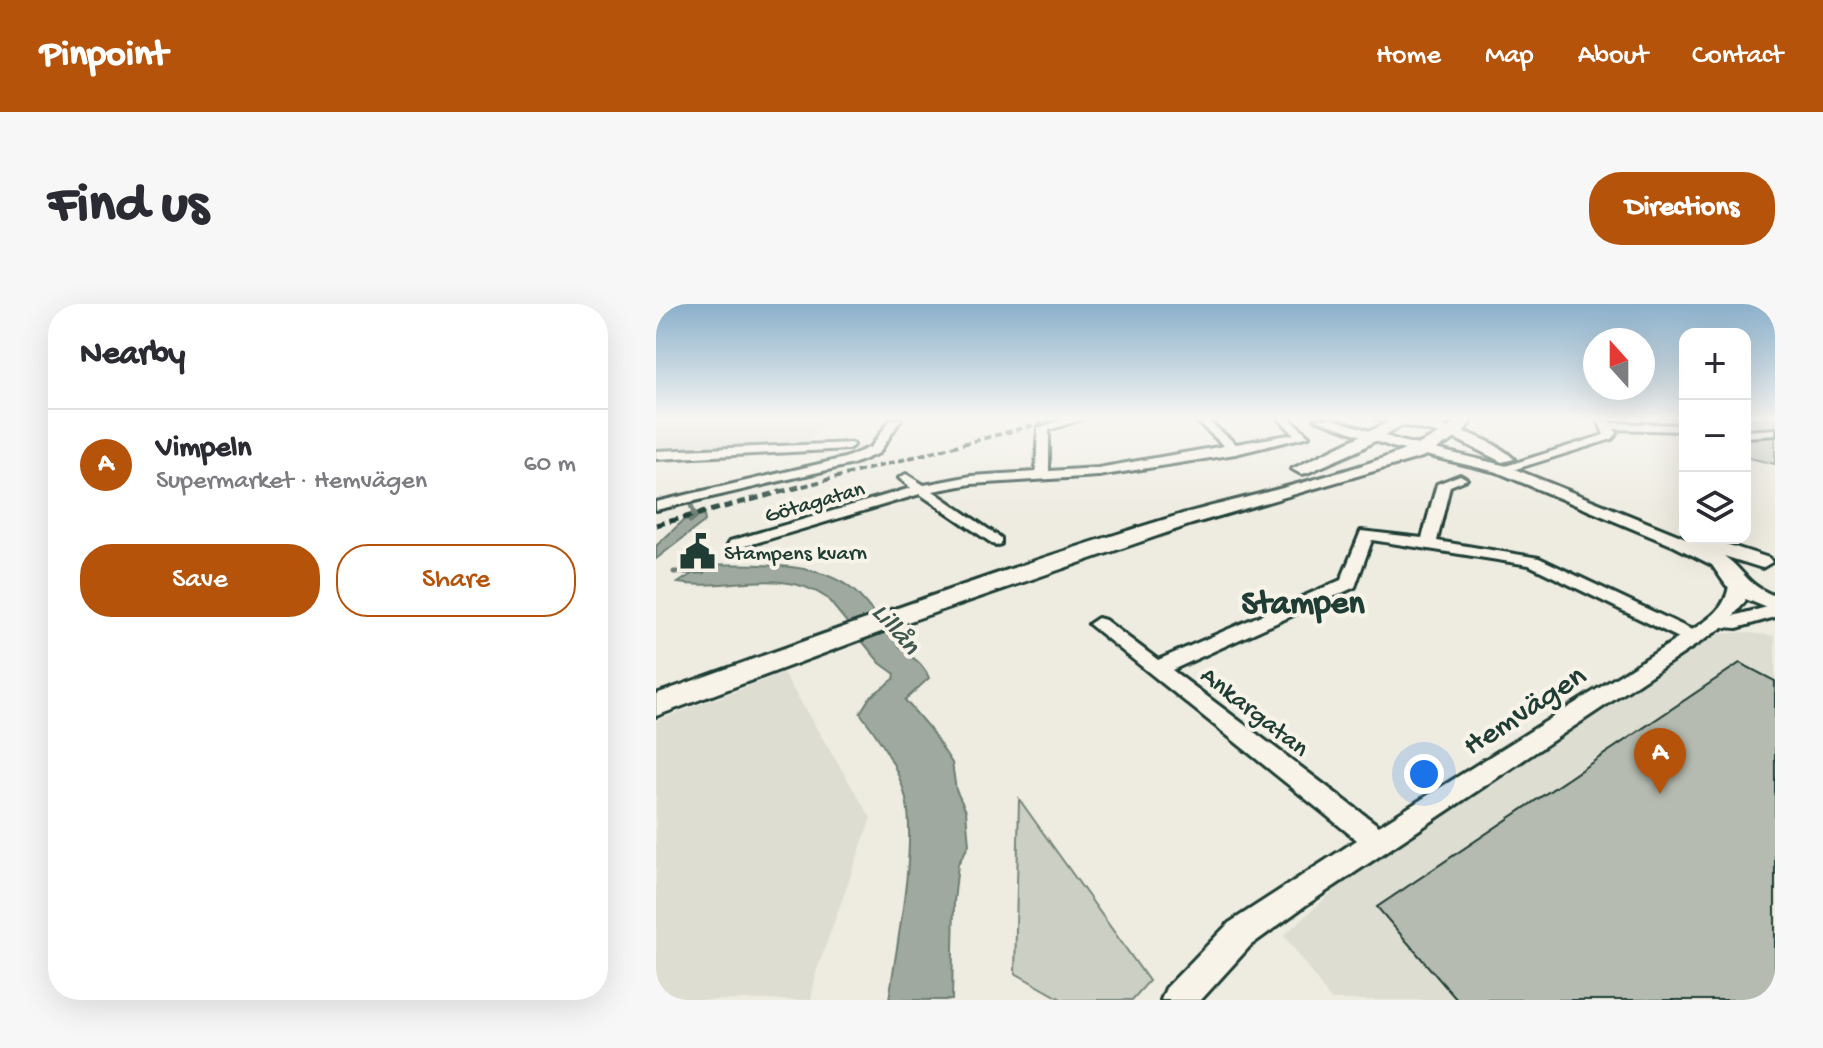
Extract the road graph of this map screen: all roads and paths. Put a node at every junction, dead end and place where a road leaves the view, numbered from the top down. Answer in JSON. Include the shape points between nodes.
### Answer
{"nodes":[{"id":1,"x":724,"y":451,"type":"edge"},
{"id":2,"x":871,"y":451,"type":"edge"},
{"id":3,"x":1043,"y":451,"type":"edge"},
{"id":4,"x":1225,"y":451,"type":"edge"},
{"id":5,"x":1334,"y":451,"type":"edge"},
{"id":6,"x":1407,"y":451,"type":"edge"},
{"id":7,"x":1448,"y":451,"type":"edge"},
{"id":8,"x":1484,"y":451,"type":"edge"},
{"id":9,"x":1561,"y":451,"type":"edge"},
{"id":10,"x":656,"y":455,"type":"edge"},
{"id":11,"x":1454,"y":456,"type":"junction"},
{"id":12,"x":1380,"y":464,"type":"junction"},
{"id":13,"x":1510,"y":467,"type":"junction"},
{"id":14,"x":906,"y":478,"type":"dead end"},
{"id":15,"x":1042,"y":478,"type":"junction"},
{"id":16,"x":1460,"y":479,"type":"dead end"},
{"id":17,"x":922,"y":489,"type":"junction"},
{"id":18,"x":656,"y":506,"type":"edge"},
{"id":19,"x":1679,"y":533,"type":"edge"},
{"id":20,"x":996,"y":541,"type":"dead end"},
{"id":21,"x":736,"y":544,"type":"dead end"},
{"id":22,"x":1428,"y":544,"type":"junction"},
{"id":23,"x":1710,"y":544,"type":"edge"},
{"id":24,"x":1768,"y":563,"type":"edge"},
{"id":25,"x":1733,"y":579,"type":"junction"},
{"id":26,"x":1775,"y":604,"type":"edge"},
{"id":27,"x":899,"y":609,"type":"junction"},
{"id":28,"x":1775,"y":611,"type":"edge"},
{"id":29,"x":1719,"y":621,"type":"junction"},
{"id":30,"x":1098,"y":624,"type":"dead end"},
{"id":31,"x":1694,"y":638,"type":"junction"},
{"id":32,"x":812,"y":640,"type":"junction"},
{"id":33,"x":1156,"y":669,"type":"junction"},
{"id":34,"x":656,"y":687,"type":"edge"},
{"id":35,"x":656,"y":705,"type":"edge"},
{"id":36,"x":1379,"y":841,"type":"junction"},
{"id":37,"x":1178,"y":1000,"type":"edge"}],
"edges":[{"from":1,"to":10,"type":"street"},
{"from":2,"to":18,"type":"street","via":[[828,467]]},
{"from":3,"to":15,"type":"street"},
{"from":4,"to":15,"type":"street","name":"Götagatan"},
{"from":5,"to":27,"type":"highway","via":[[1281,477]]},
{"from":6,"to":12,"type":"highway"},
{"from":7,"to":11,"type":"main road"},
{"from":8,"to":13,"type":"main road"},
{"from":9,"to":13,"type":"street"},
{"from":11,"to":12,"type":"highway"},
{"from":11,"to":13,"type":"main road"},
{"from":12,"to":27,"type":"highway"},
{"from":13,"to":19,"type":"main road"},
{"from":13,"to":25,"type":"main road","via":[[1631,523]]},
{"from":14,"to":17,"type":"street"},
{"from":15,"to":17,"type":"street","name":"Götagatan","via":[[971,480]]},
{"from":16,"to":22,"type":"street","via":[[1444,484]]},
{"from":17,"to":20,"type":"street"},
{"from":17,"to":21,"type":"street","name":"Götagatan"},
{"from":22,"to":31,"type":"street","via":[[1533,561]]},
{"from":22,"to":33,"type":"street","via":[[1366,534],[1349,583]]},
{"from":23,"to":24,"type":"main road"},
{"from":24,"to":25,"type":"main road","via":[[1740,563]]},
{"from":25,"to":26,"type":"main road"},
{"from":25,"to":29,"type":"street","name":"Hemvägen","via":[[1736,602]]},
{"from":27,"to":32,"type":"highway"},
{"from":28,"to":29,"type":"street","name":"Hemvägen","via":[[1737,622]]},
{"from":29,"to":31,"type":"street","name":"Hemvägen"},
{"from":30,"to":33,"type":"street","name":"Ankargatan"},
{"from":31,"to":36,"type":"street","name":"Hemvägen"},
{"from":32,"to":34,"type":"highway"},
{"from":32,"to":35,"type":"highway"},
{"from":33,"to":36,"type":"street","name":"Ankargatan"},
{"from":36,"to":37,"type":"street","name":"Hemvägen","via":[[1240,934]]}]}
